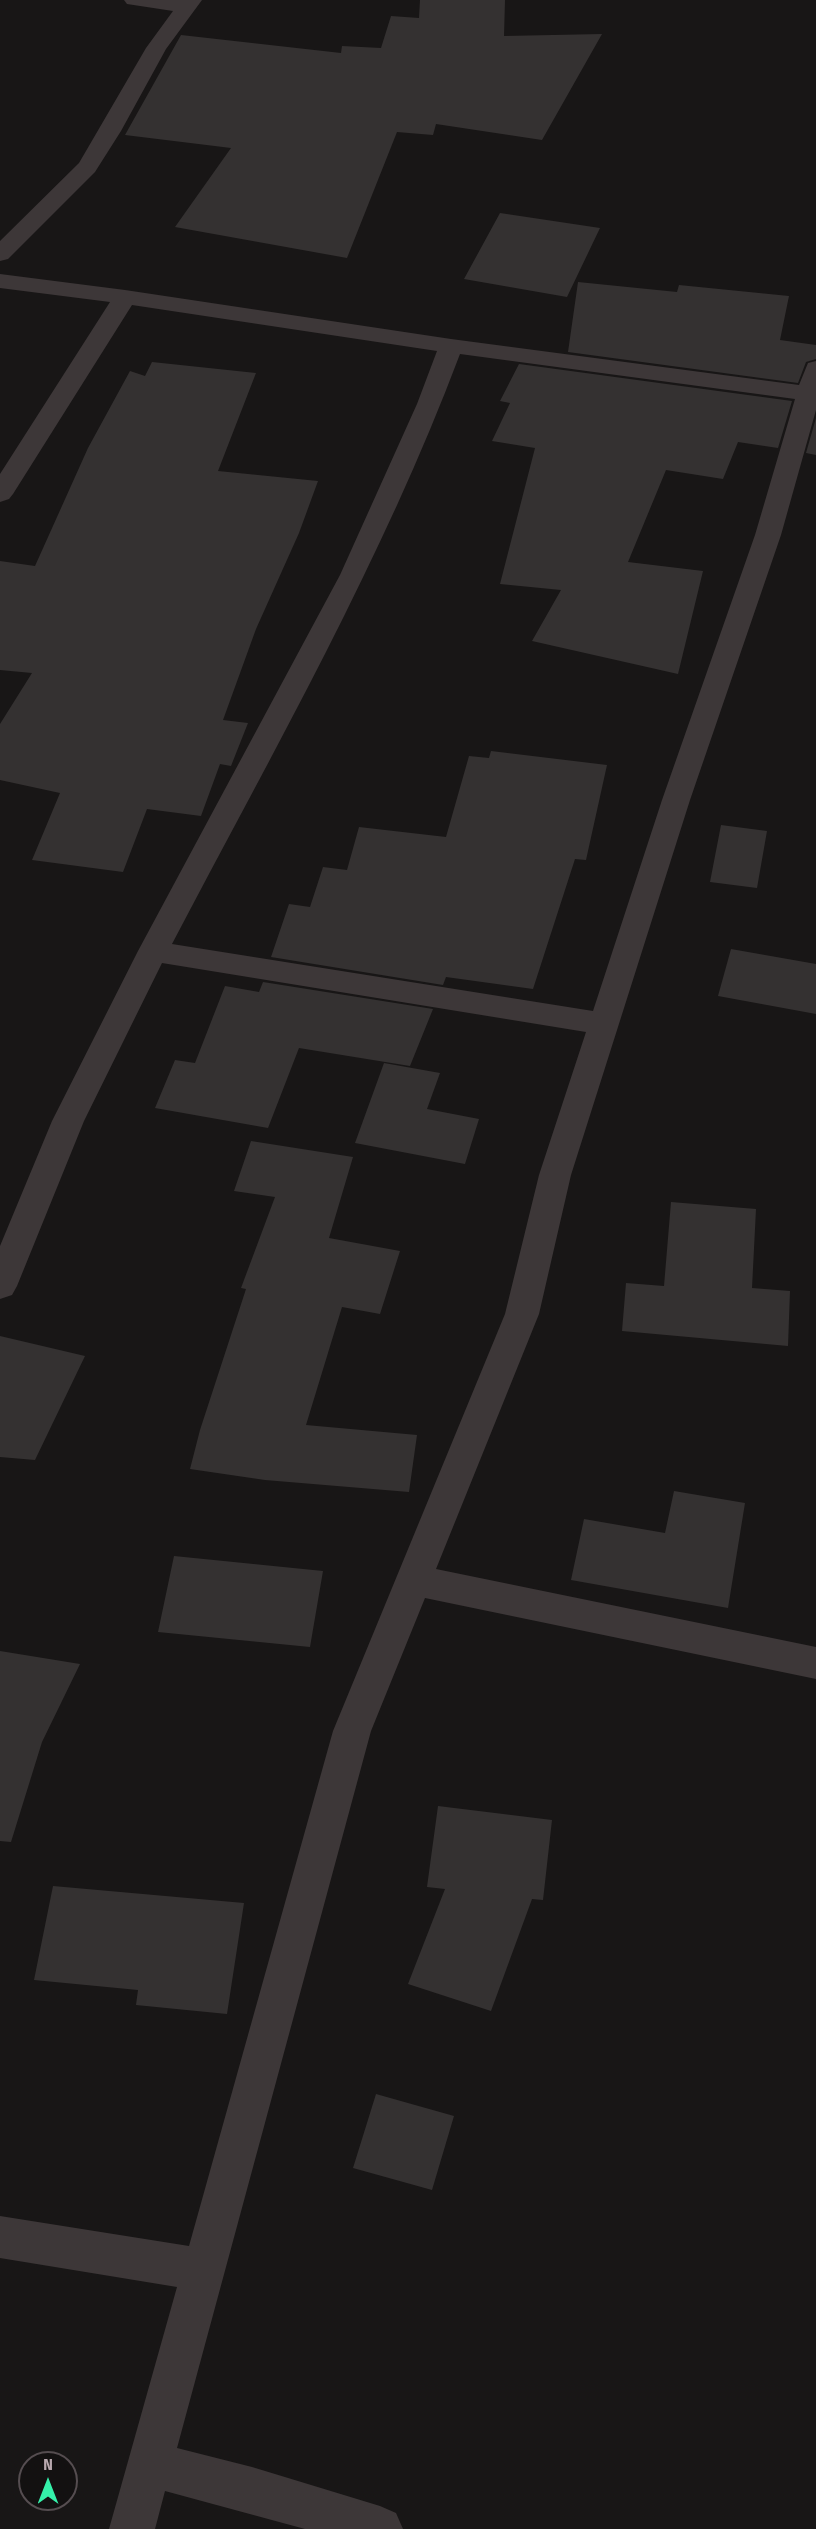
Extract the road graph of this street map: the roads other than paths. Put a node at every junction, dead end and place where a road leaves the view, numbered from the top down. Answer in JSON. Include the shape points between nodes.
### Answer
{"nodes":[{"id":1,"x":134,"y":0,"type":"edge"},
{"id":2,"x":189,"y":3,"type":"edge"},
{"id":3,"x":0,"y":254,"type":"edge"},
{"id":4,"x":0,"y":281,"type":"edge"},
{"id":5,"x":125,"y":297,"type":"junction"},
{"id":6,"x":451,"y":346,"type":"junction"},
{"id":7,"x":813,"y":381,"type":"edge"},
{"id":8,"x":0,"y":494,"type":"edge"},
{"id":9,"x":153,"y":951,"type":"junction"},
{"id":10,"x":603,"y":1024,"type":"junction"},
{"id":11,"x":0,"y":1286,"type":"edge"},
{"id":12,"x":413,"y":1580,"type":"junction"},
{"id":13,"x":816,"y":1663,"type":"edge"},
{"id":14,"x":0,"y":2237,"type":"edge"},
{"id":15,"x":203,"y":2270,"type":"junction"},
{"id":16,"x":150,"y":2464,"type":"junction"},
{"id":17,"x":132,"y":2529,"type":"edge"},
{"id":18,"x":380,"y":2529,"type":"edge"}],
"edges":[{"from":1,"to":2,"type":"street"},
{"from":2,"to":3,"type":"street","via":[[156,48],[87,167]]},
{"from":4,"to":5,"type":"street"},
{"from":5,"to":6,"type":"street"},
{"from":5,"to":8,"type":"street"},
{"from":6,"to":7,"type":"street"},
{"from":6,"to":9,"type":"street","via":[[353,575]]},
{"from":7,"to":10,"type":"street","via":[[768,535]]},
{"from":9,"to":10,"type":"street"},
{"from":9,"to":11,"type":"street","via":[[68,1121]]},
{"from":10,"to":12,"type":"street","via":[[555,1175],[522,1314]]},
{"from":12,"to":13,"type":"street"},
{"from":12,"to":15,"type":"street","via":[[352,1731]]},
{"from":14,"to":15,"type":"street"},
{"from":15,"to":16,"type":"street"},
{"from":16,"to":17,"type":"street"},
{"from":16,"to":18,"type":"street"}]}
